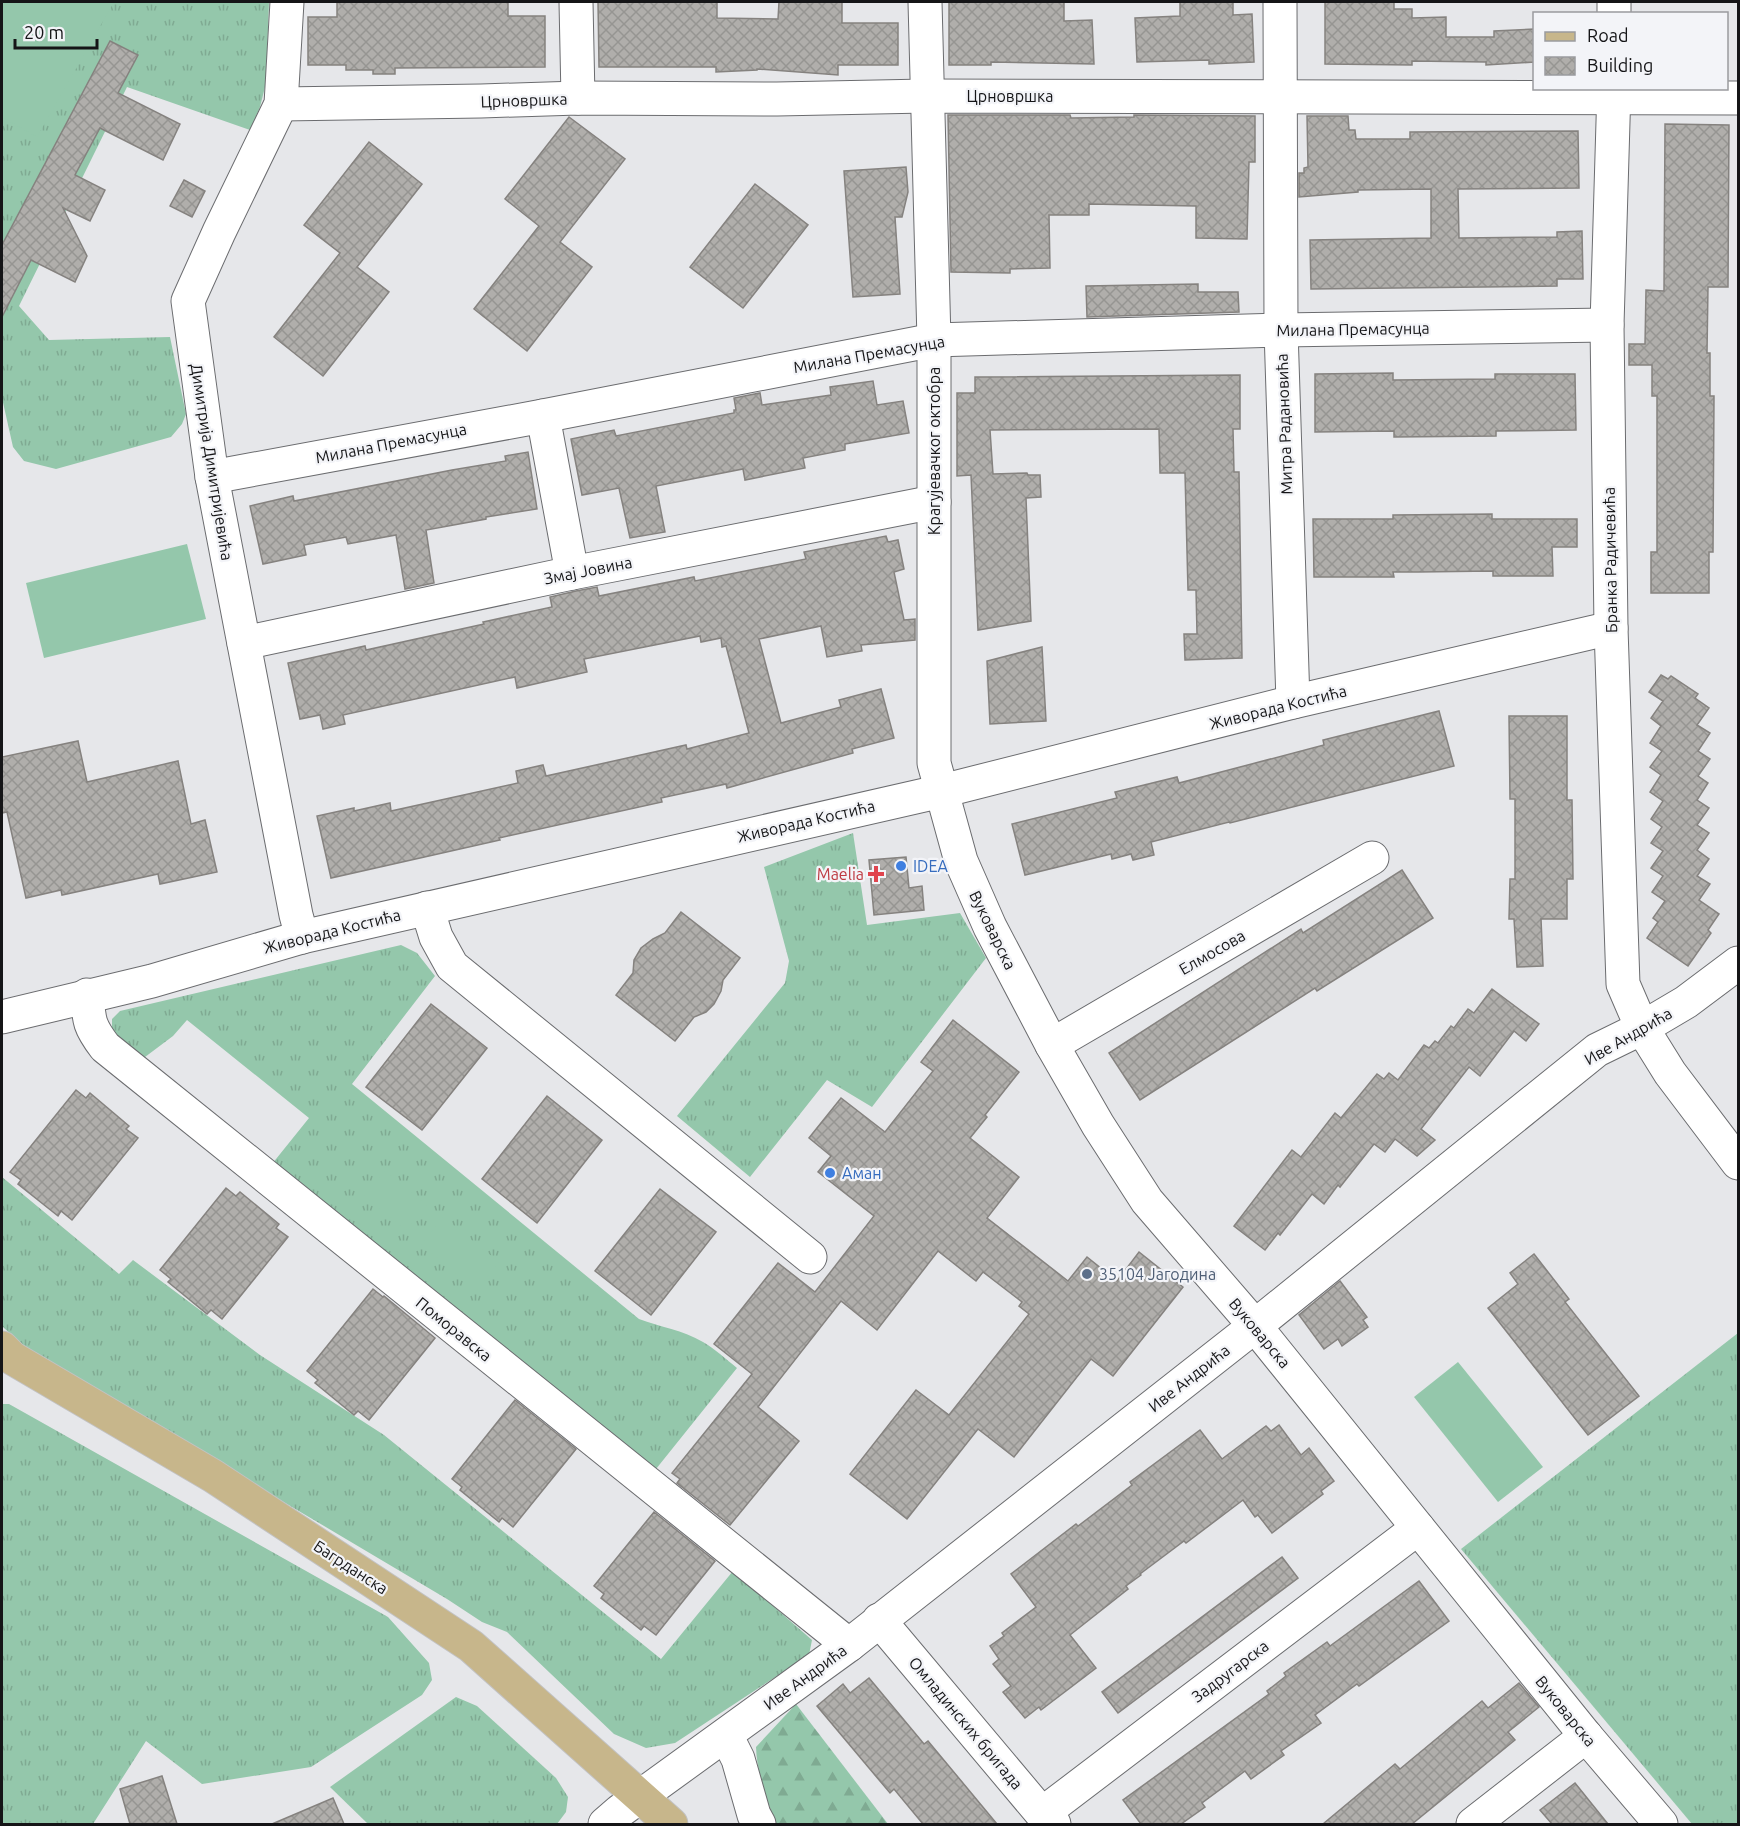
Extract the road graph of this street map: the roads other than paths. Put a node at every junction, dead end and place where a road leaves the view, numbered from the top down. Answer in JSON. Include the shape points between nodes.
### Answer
{"nodes":[{"id":1,"x":287,"y":2,"type":"edge"},
{"id":2,"x":576,"y":2,"type":"edge"},
{"id":3,"x":925,"y":2,"type":"edge"},
{"id":4,"x":1280,"y":2,"type":"edge"},
{"id":5,"x":1614,"y":93,"type":"edge"},
{"id":6,"x":1281,"y":95,"type":"junction"},
{"id":7,"x":926,"y":96,"type":"junction"},
{"id":8,"x":578,"y":98,"type":"junction"},
{"id":9,"x":1738,"y":98,"type":"edge"},
{"id":10,"x":281,"y":104,"type":"junction"},
{"id":11,"x":1607,"y":325,"type":"junction"},
{"id":12,"x":1281,"y":330,"type":"junction"},
{"id":13,"x":934,"y":340,"type":"junction"},
{"id":14,"x":543,"y":416,"type":"junction"},
{"id":15,"x":212,"y":477,"type":"junction"},
{"id":16,"x":934,"y":502,"type":"junction"},
{"id":17,"x":572,"y":573,"type":"junction"},
{"id":18,"x":1611,"y":628,"type":"junction"},
{"id":19,"x":244,"y":643,"type":"junction"},
{"id":20,"x":1293,"y":702,"type":"junction"},
{"id":21,"x":942,"y":791,"type":"junction"},
{"id":22,"x":1372,"y":858,"type":"dead end"},
{"id":23,"x":427,"y":908,"type":"junction"},
{"id":24,"x":302,"y":937,"type":"junction"},
{"id":25,"x":1738,"y":963,"type":"edge"},
{"id":26,"x":87,"y":995,"type":"junction"},
{"id":27,"x":2,"y":1017,"type":"edge"},
{"id":28,"x":1642,"y":1028,"type":"junction"},
{"id":29,"x":1052,"y":1046,"type":"junction"},
{"id":30,"x":1738,"y":1163,"type":"edge"},
{"id":31,"x":810,"y":1257,"type":"dead end"},
{"id":32,"x":1255,"y":1326,"type":"junction"},
{"id":33,"x":2,"y":1348,"type":"edge"},
{"id":34,"x":1418,"y":1528,"type":"junction"},
{"id":35,"x":879,"y":1620,"type":"junction"},
{"id":36,"x":849,"y":1645,"type":"junction"},
{"id":37,"x":726,"y":1735,"type":"junction"},
{"id":38,"x":1586,"y":1736,"type":"junction"},
{"id":39,"x":641,"y":1797,"type":"junction"},
{"id":40,"x":1048,"y":1819,"type":"edge"},
{"id":41,"x":605,"y":1824,"type":"edge"},
{"id":42,"x":671,"y":1824,"type":"edge"},
{"id":43,"x":759,"y":1824,"type":"edge"},
{"id":44,"x":1473,"y":1824,"type":"edge"},
{"id":45,"x":1661,"y":1824,"type":"edge"}],
"edges":[{"from":1,"to":10,"type":"street","name":"Димитрија Димитријевића"},
{"from":2,"to":8,"type":"street"},
{"from":3,"to":7,"type":"street","name":"Крагујевачког октобра"},
{"from":4,"to":6,"type":"street","name":"Митра Радановића"},
{"from":5,"to":6,"type":"street","name":"Црновршка"},
{"from":5,"to":9,"type":"street","name":"Црновршка"},
{"from":5,"to":11,"type":"street","name":"Бранка Радичевића"},
{"from":6,"to":7,"type":"street","name":"Црновршка"},
{"from":6,"to":12,"type":"street","name":"Митра Радановића"},
{"from":7,"to":8,"type":"street","name":"Црновршка"},
{"from":7,"to":13,"type":"street","name":"Крагујевачког октобра"},
{"from":8,"to":10,"type":"street","name":"Црновршка"},
{"from":10,"to":15,"type":"street","name":"Димитрија Димитријевића","via":[[188,301]]},
{"from":11,"to":12,"type":"street","name":"Милана Премасунца"},
{"from":11,"to":18,"type":"street","name":"Бранка Радичевића"},
{"from":12,"to":13,"type":"street","name":"Милана Премасунца"},
{"from":12,"to":20,"type":"street","name":"Митра Радановића"},
{"from":13,"to":14,"type":"street","name":"Милана Премасунца"},
{"from":13,"to":16,"type":"street","name":"Крагујевачког октобра"},
{"from":14,"to":15,"type":"street","name":"Милана Премасунца"},
{"from":14,"to":17,"type":"street"},
{"from":15,"to":19,"type":"street","name":"Димитрија Димитријевића"},
{"from":16,"to":17,"type":"street","name":"Змај Јовина"},
{"from":16,"to":21,"type":"street","name":"Крагујевачког октобра","via":[[934,763]]},
{"from":17,"to":19,"type":"street","name":"Змај Јовина"},
{"from":18,"to":20,"type":"street","name":"Живорада Костића"},
{"from":18,"to":28,"type":"street","name":"Бранка Радичевића","via":[[1623,984]]},
{"from":19,"to":24,"type":"street","name":"Димитрија Димитријевића"},
{"from":20,"to":21,"type":"street","name":"Живорада Костића"},
{"from":21,"to":23,"type":"street","name":"Живорада Костића"},
{"from":21,"to":29,"type":"street","name":"Вуковарска","via":[[961,861],[990,927]]},
{"from":22,"to":29,"type":"street","name":"Елмосова"},
{"from":23,"to":24,"type":"street","name":"Живорада Костића"},
{"from":23,"to":31,"type":"street","via":[[436,937],[452,966]]},
{"from":24,"to":26,"type":"street","name":"Живорада Костића","via":[[152,981]]},
{"from":25,"to":28,"type":"street","name":"Иве Андрића","via":[[1686,1002]]},
{"from":26,"to":27,"type":"street","name":"Живорада Костића"},
{"from":26,"to":36,"type":"street","name":"Поморавска","via":[[89,1021],[105,1047]]},
{"from":28,"to":30,"type":"street","name":"Бранка Радичевића"},
{"from":28,"to":32,"type":"street","name":"Иве Андрића","via":[[1597,1050]]},
{"from":29,"to":32,"type":"street","name":"Вуковарска","via":[[1148,1201]]},
{"from":32,"to":34,"type":"street","name":"Вуковарска"},
{"from":32,"to":35,"type":"street","name":"Иве Андрића"},
{"from":33,"to":39,"type":"main road","name":"Багрданска","via":[[12,1358],[213,1476],[471,1646]]},
{"from":34,"to":38,"type":"street","name":"Вуковарска"},
{"from":34,"to":40,"type":"street","name":"Задругарска"},
{"from":35,"to":36,"type":"street","name":"Иве Андрића"},
{"from":35,"to":40,"type":"street","name":"Омладинских бригада"},
{"from":36,"to":37,"type":"street","name":"Иве Андрића"},
{"from":37,"to":39,"type":"street","name":"Иве Андрића"},
{"from":37,"to":43,"type":"street"},
{"from":38,"to":44,"type":"street"},
{"from":38,"to":45,"type":"street","name":"Вуковарска"},
{"from":39,"to":41,"type":"street","name":"Иве Андрића"},
{"from":39,"to":42,"type":"main road","name":"Багрданска"}]}
